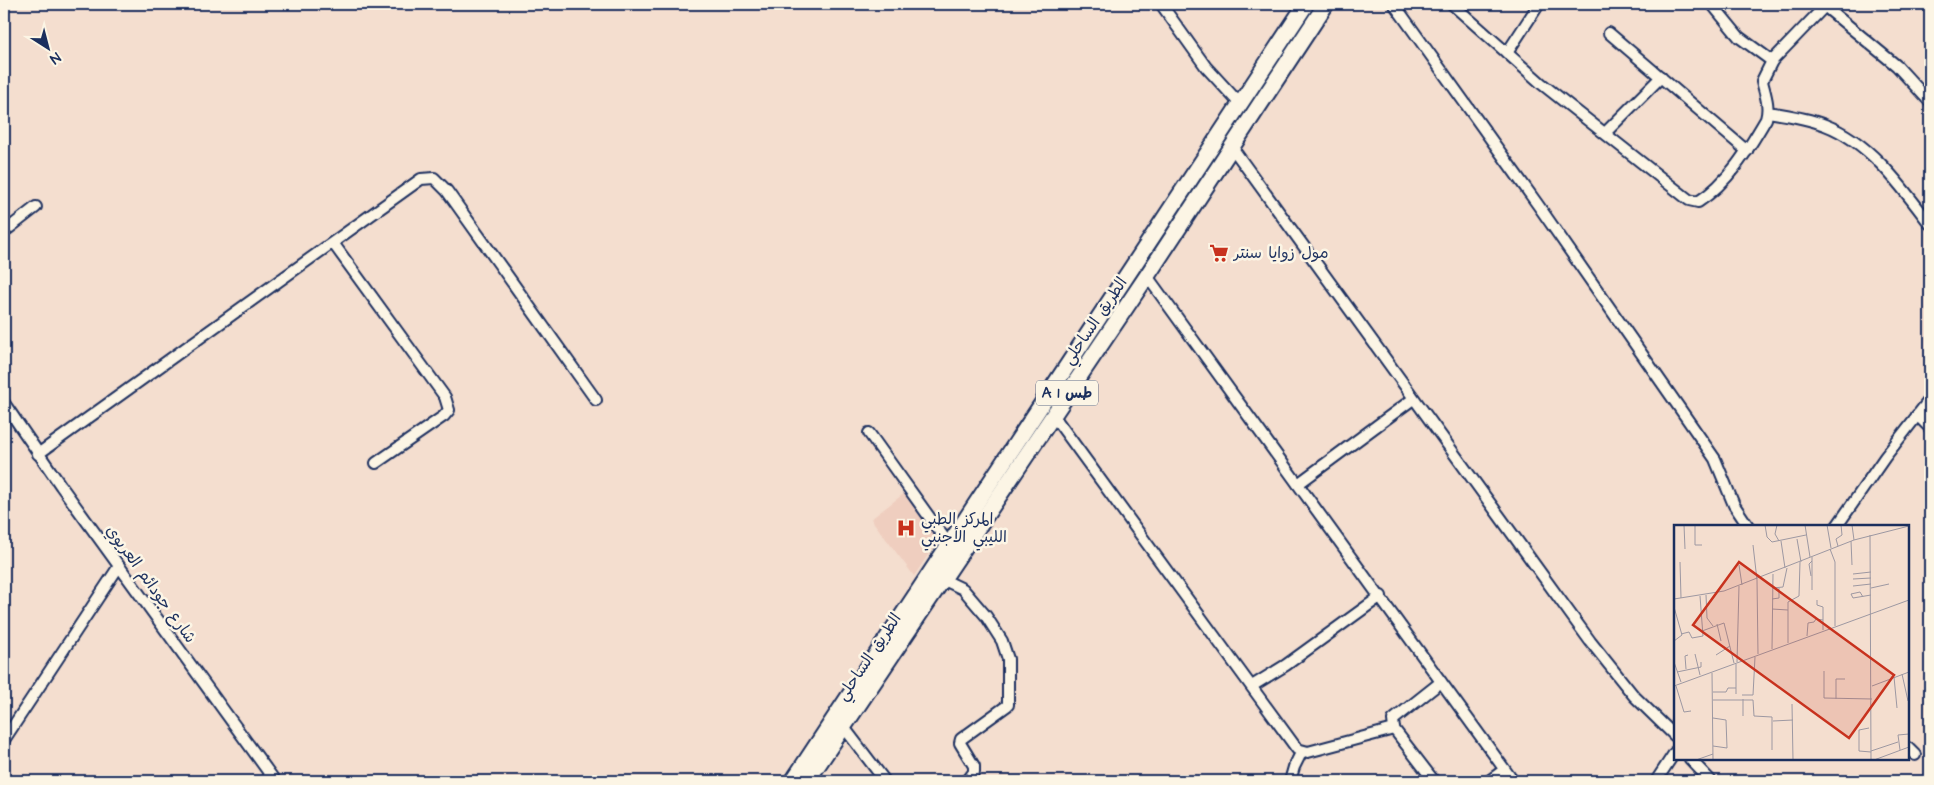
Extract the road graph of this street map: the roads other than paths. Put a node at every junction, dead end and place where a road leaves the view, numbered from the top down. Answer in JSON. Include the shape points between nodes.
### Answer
{"nodes":[{"id":1,"x":1161,"y":4,"type":"edge"},
{"id":2,"x":1306,"y":4,"type":"edge"},
{"id":3,"x":1326,"y":4,"type":"edge"},
{"id":4,"x":1394,"y":4,"type":"edge"},
{"id":5,"x":1452,"y":4,"type":"edge"},
{"id":6,"x":1539,"y":4,"type":"edge"},
{"id":7,"x":1712,"y":4,"type":"edge"},
{"id":8,"x":1823,"y":5,"type":"edge"},
{"id":9,"x":1609,"y":32,"type":"dead end"},
{"id":10,"x":1506,"y":53,"type":"junction"},
{"id":11,"x":1772,"y":61,"type":"junction"},
{"id":12,"x":1661,"y":77,"type":"junction"},
{"id":13,"x":1930,"y":102,"type":"edge"},
{"id":14,"x":1240,"y":104,"type":"junction"},
{"id":15,"x":1768,"y":112,"type":"junction"},
{"id":16,"x":1605,"y":133,"type":"junction"},
{"id":17,"x":1231,"y":146,"type":"junction"},
{"id":18,"x":1747,"y":151,"type":"junction"},
{"id":19,"x":36,"y":207,"type":"dead end"},
{"id":20,"x":1930,"y":224,"type":"edge"},
{"id":21,"x":4,"y":232,"type":"edge"},
{"id":22,"x":333,"y":243,"type":"junction"},
{"id":23,"x":1148,"y":276,"type":"junction"},
{"id":24,"x":1414,"y":399,"type":"junction"},
{"id":25,"x":1930,"y":399,"type":"edge"},
{"id":26,"x":596,"y":400,"type":"dead end"},
{"id":27,"x":4,"y":403,"type":"edge"},
{"id":28,"x":1053,"y":415,"type":"junction"},
{"id":29,"x":1917,"y":415,"type":"junction"},
{"id":30,"x":1930,"y":428,"type":"edge"},
{"id":31,"x":869,"y":433,"type":"dead end"},
{"id":32,"x":38,"y":454,"type":"junction"},
{"id":33,"x":376,"y":463,"type":"dead end"},
{"id":34,"x":1298,"y":484,"type":"junction"},
{"id":35,"x":1747,"y":525,"type":"edge"},
{"id":36,"x":1838,"y":525,"type":"edge"},
{"id":37,"x":950,"y":546,"type":"junction"},
{"id":38,"x":119,"y":566,"type":"junction"},
{"id":39,"x":942,"y":579,"type":"junction"},
{"id":40,"x":1381,"y":596,"type":"junction"},
{"id":41,"x":1441,"y":682,"type":"junction"},
{"id":42,"x":1252,"y":686,"type":"junction"},
{"id":43,"x":843,"y":726,"type":"junction"},
{"id":44,"x":1394,"y":729,"type":"junction"},
{"id":45,"x":1674,"y":735,"type":"edge"},
{"id":46,"x":4,"y":740,"type":"edge"},
{"id":47,"x":1302,"y":751,"type":"junction"},
{"id":48,"x":1674,"y":754,"type":"edge"},
{"id":49,"x":1691,"y":760,"type":"edge"},
{"id":50,"x":1504,"y":770,"type":"junction"},
{"id":51,"x":275,"y":781,"type":"edge"},
{"id":52,"x":793,"y":781,"type":"edge"},
{"id":53,"x":807,"y":781,"type":"edge"},
{"id":54,"x":885,"y":781,"type":"edge"},
{"id":55,"x":967,"y":781,"type":"edge"},
{"id":56,"x":1290,"y":781,"type":"edge"},
{"id":57,"x":1434,"y":781,"type":"edge"},
{"id":58,"x":1489,"y":781,"type":"edge"},
{"id":59,"x":1513,"y":781,"type":"edge"},
{"id":60,"x":1656,"y":781,"type":"edge"},
{"id":61,"x":1711,"y":781,"type":"edge"}],
"edges":[{"from":1,"to":14,"type":"street","via":[[1206,67]]},
{"from":2,"to":14,"type":"highway","name":"الطريق الساحلي","number":"A 1 طس"},
{"from":3,"to":17,"type":"highway","name":"الطريق الساحلي","number":"A 1 طس"},
{"from":4,"to":35,"type":"street","via":[[1715,459],[1734,505]]},
{"from":5,"to":10,"type":"street"},
{"from":6,"to":10,"type":"street"},
{"from":7,"to":11,"type":"street","via":[[1739,37]]},
{"from":8,"to":11,"type":"street"},
{"from":8,"to":13,"type":"street","via":[[1897,66]]},
{"from":9,"to":12,"type":"street"},
{"from":10,"to":16,"type":"street"},
{"from":11,"to":15,"type":"street","via":[[1762,81]]},
{"from":12,"to":16,"type":"street"},
{"from":12,"to":18,"type":"street"},
{"from":14,"to":37,"type":"highway","name":"الطريق الساحلي","number":"A 1 طس"},
{"from":15,"to":18,"type":"street"},
{"from":15,"to":20,"type":"street","via":[[1808,119],[1859,144],[1911,198]]},
{"from":16,"to":18,"type":"street","via":[[1689,200],[1698,202]]},
{"from":17,"to":23,"type":"highway","name":"الطريق الساحلي","number":"A 1 طس"},
{"from":17,"to":24,"type":"street"},
{"from":19,"to":21,"type":"street"},
{"from":22,"to":26,"type":"street","via":[[422,179],[434,178],[447,191]]},
{"from":22,"to":32,"type":"street"},
{"from":22,"to":33,"type":"street","via":[[445,397],[448,410]]},
{"from":23,"to":28,"type":"highway","name":"الطريق الساحلي","number":"A 1 طس"},
{"from":23,"to":34,"type":"street"},
{"from":24,"to":34,"type":"street"},
{"from":24,"to":45,"type":"street","via":[[1590,641],[1634,696]]},
{"from":25,"to":29,"type":"street"},
{"from":27,"to":32,"type":"street","name":"شارع جودائم العريوي"},
{"from":28,"to":39,"type":"highway","name":"الطريق الساحلي","number":"A 1 طس"},
{"from":28,"to":42,"type":"street"},
{"from":29,"to":30,"type":"street"},
{"from":29,"to":36,"type":"street"},
{"from":31,"to":37,"type":"street"},
{"from":32,"to":38,"type":"street","name":"شارع جودائم العريوي"},
{"from":34,"to":40,"type":"street"},
{"from":37,"to":52,"type":"highway","name":"الطريق الساحلي","number":"A 1 طس"},
{"from":38,"to":46,"type":"street"},
{"from":38,"to":51,"type":"street","name":"شارع جودائم العريوي"},
{"from":39,"to":43,"type":"highway","name":"الطريق الساحلي","number":"A 1 طس"},
{"from":39,"to":55,"type":"street","via":[[963,590],[986,616],[1002,641],[1008,659],[1008,705],[960,743],[974,766],[974,772]]},
{"from":40,"to":41,"type":"street"},
{"from":40,"to":42,"type":"street"},
{"from":41,"to":44,"type":"street","via":[[1396,715]]},
{"from":41,"to":50,"type":"street"},
{"from":42,"to":47,"type":"street"},
{"from":43,"to":53,"type":"highway","name":"الطريق الساحلي","number":"A 1 طس"},
{"from":43,"to":54,"type":"street"},
{"from":44,"to":47,"type":"street"},
{"from":44,"to":57,"type":"street"},
{"from":47,"to":56,"type":"street"},
{"from":48,"to":60,"type":"street"},
{"from":49,"to":61,"type":"street"},
{"from":50,"to":58,"type":"street"},
{"from":50,"to":59,"type":"street"}]}
